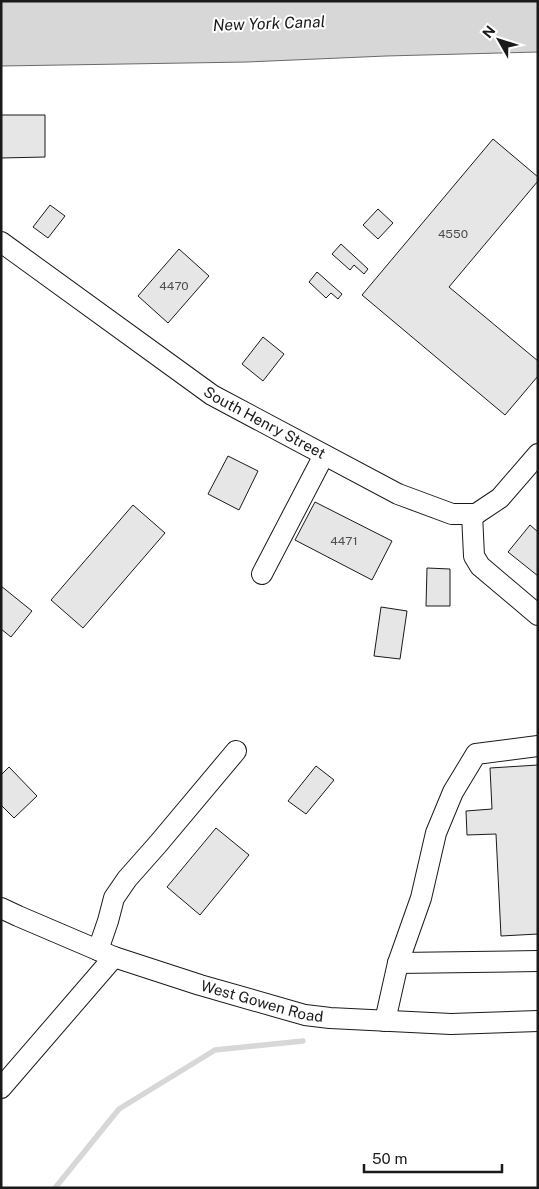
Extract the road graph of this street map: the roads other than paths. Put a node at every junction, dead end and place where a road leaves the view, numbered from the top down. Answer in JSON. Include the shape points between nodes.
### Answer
{"nodes":[{"id":1,"x":1,"y":242,"type":"edge"},
{"id":2,"x":324,"y":454,"type":"junction"},
{"id":3,"x":538,"y":454,"type":"edge"},
{"id":4,"x":472,"y":514,"type":"junction"},
{"id":5,"x":262,"y":574,"type":"dead end"},
{"id":6,"x":538,"y":615,"type":"edge"},
{"id":7,"x":538,"y":746,"type":"edge"},
{"id":8,"x":236,"y":751,"type":"dead end"},
{"id":9,"x":1,"y":908,"type":"edge"},
{"id":10,"x":106,"y":953,"type":"junction"},
{"id":11,"x":538,"y":961,"type":"edge"},
{"id":12,"x":398,"y":963,"type":"junction"},
{"id":13,"x":385,"y":1021,"type":"junction"},
{"id":14,"x":538,"y":1021,"type":"edge"},
{"id":15,"x":1,"y":1088,"type":"edge"}],
"edges":[{"from":1,"to":2,"type":"street","name":"South Henry Street","via":[[212,395]]},
{"from":2,"to":4,"type":"street","name":"South Henry Street","via":[[398,494],[452,514]]},
{"from":2,"to":5,"type":"street"},
{"from":3,"to":4,"type":"street","via":[[500,498]]},
{"from":4,"to":6,"type":"street","via":[[474,556],[480,566]]},
{"from":7,"to":12,"type":"street","via":[[476,754],[436,833],[420,898]]},
{"from":8,"to":10,"type":"street","via":[[114,898],[108,921]]},
{"from":9,"to":10,"type":"street","name":"West Gowen Road"},
{"from":10,"to":13,"type":"street","name":"West Gowen Road","via":[[200,986],[306,1015]]},
{"from":10,"to":15,"type":"street"},
{"from":11,"to":12,"type":"street"},
{"from":12,"to":13,"type":"street"},
{"from":13,"to":14,"type":"street","name":"West Gowen Road","via":[[451,1024]]}]}
